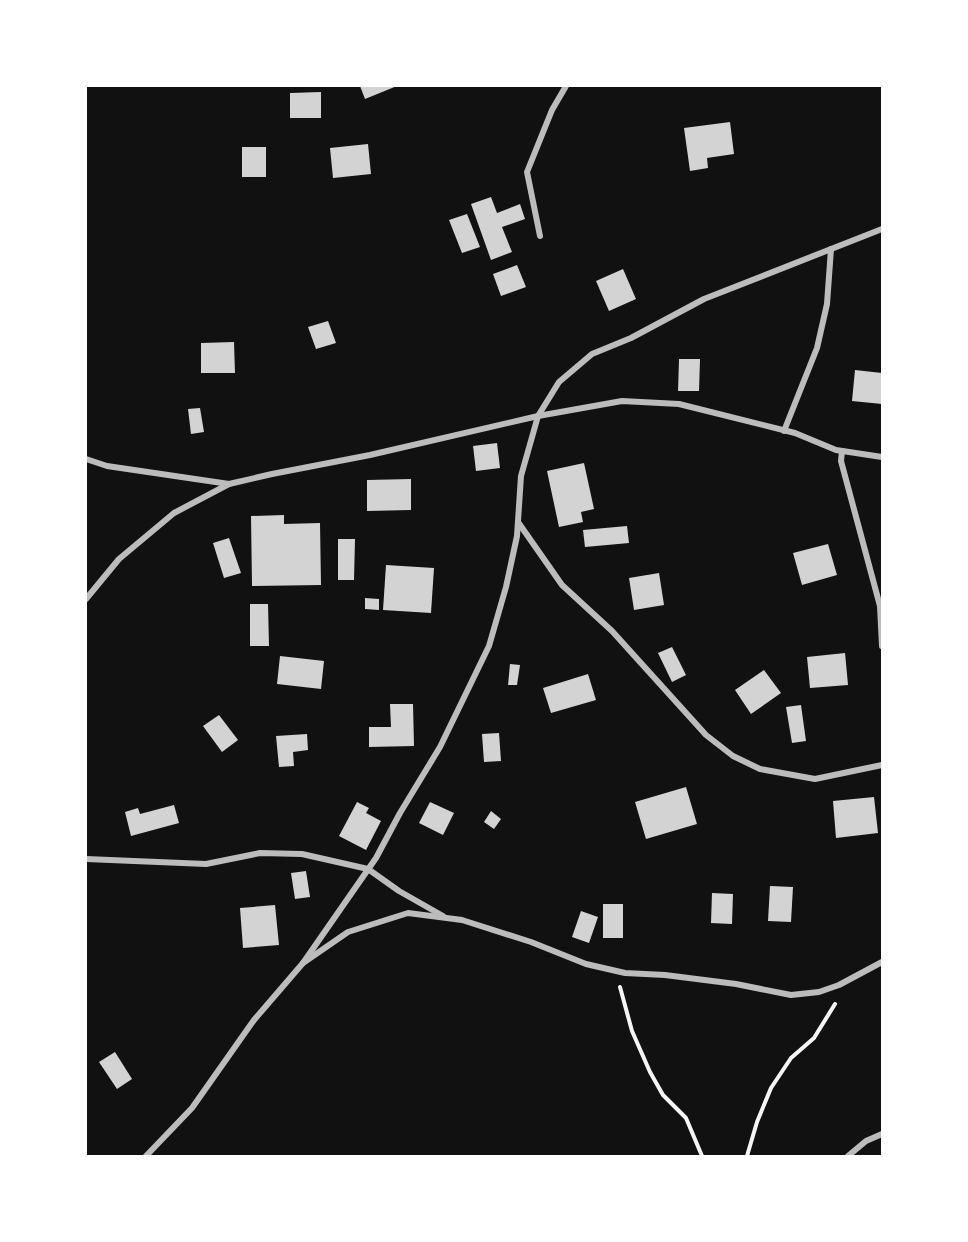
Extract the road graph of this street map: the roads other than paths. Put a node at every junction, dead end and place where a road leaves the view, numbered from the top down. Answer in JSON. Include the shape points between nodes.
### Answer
{"nodes":[{"id":1,"x":566,"y":86,"type":"edge"},
{"id":2,"x":882,"y":229,"type":"edge"},
{"id":3,"x":540,"y":236,"type":"dead end"},
{"id":4,"x":831,"y":249,"type":"junction"},
{"id":5,"x":538,"y":416,"type":"junction"},
{"id":6,"x":784,"y":430,"type":"junction"},
{"id":7,"x":842,"y":451,"type":"junction"},
{"id":8,"x":882,"y":457,"type":"edge"},
{"id":9,"x":87,"y":460,"type":"edge"},
{"id":10,"x":230,"y":484,"type":"junction"},
{"id":11,"x":518,"y":521,"type":"junction"},
{"id":12,"x":86,"y":599,"type":"edge"},
{"id":13,"x":882,"y":646,"type":"edge"},
{"id":14,"x":882,"y":765,"type":"edge"},
{"id":15,"x":86,"y":859,"type":"edge"},
{"id":16,"x":368,"y":869,"type":"junction"},
{"id":17,"x":446,"y":918,"type":"junction"},
{"id":18,"x":882,"y":962,"type":"edge"},
{"id":19,"x":303,"y":963,"type":"junction"},
{"id":20,"x":882,"y":1134,"type":"edge"},
{"id":21,"x":146,"y":1156,"type":"edge"},
{"id":22,"x":848,"y":1156,"type":"edge"}],
"edges":[{"from":1,"to":3,"type":"street","via":[[527,172]]},
{"from":2,"to":4,"type":"street"},
{"from":4,"to":5,"type":"street","via":[[704,299],[592,354],[559,382]]},
{"from":4,"to":6,"type":"street","via":[[827,304],[817,348]]},
{"from":5,"to":6,"type":"street","via":[[621,401],[650,401],[679,404]]},
{"from":5,"to":10,"type":"street"},
{"from":5,"to":11,"type":"street","via":[[521,476]]},
{"from":6,"to":7,"type":"street"},
{"from":7,"to":8,"type":"street"},
{"from":7,"to":13,"type":"street","via":[[841,461],[880,606]]},
{"from":9,"to":10,"type":"street"},
{"from":10,"to":12,"type":"street","via":[[174,513],[119,559]]},
{"from":11,"to":14,"type":"street","via":[[562,585],[612,631],[706,735],[733,756],[760,769],[814,779]]},
{"from":11,"to":16,"type":"street","via":[[506,587],[489,646],[440,747]]},
{"from":15,"to":16,"type":"street","via":[[206,864],[260,854],[302,854]]},
{"from":16,"to":17,"type":"street"},
{"from":16,"to":19,"type":"street"},
{"from":17,"to":18,"type":"street","via":[[617,971],[736,984],[791,995],[819,992]]},
{"from":17,"to":19,"type":"street","via":[[408,913],[348,933]]},
{"from":19,"to":21,"type":"street","via":[[254,1020],[192,1108]]},
{"from":20,"to":22,"type":"street"}]}
